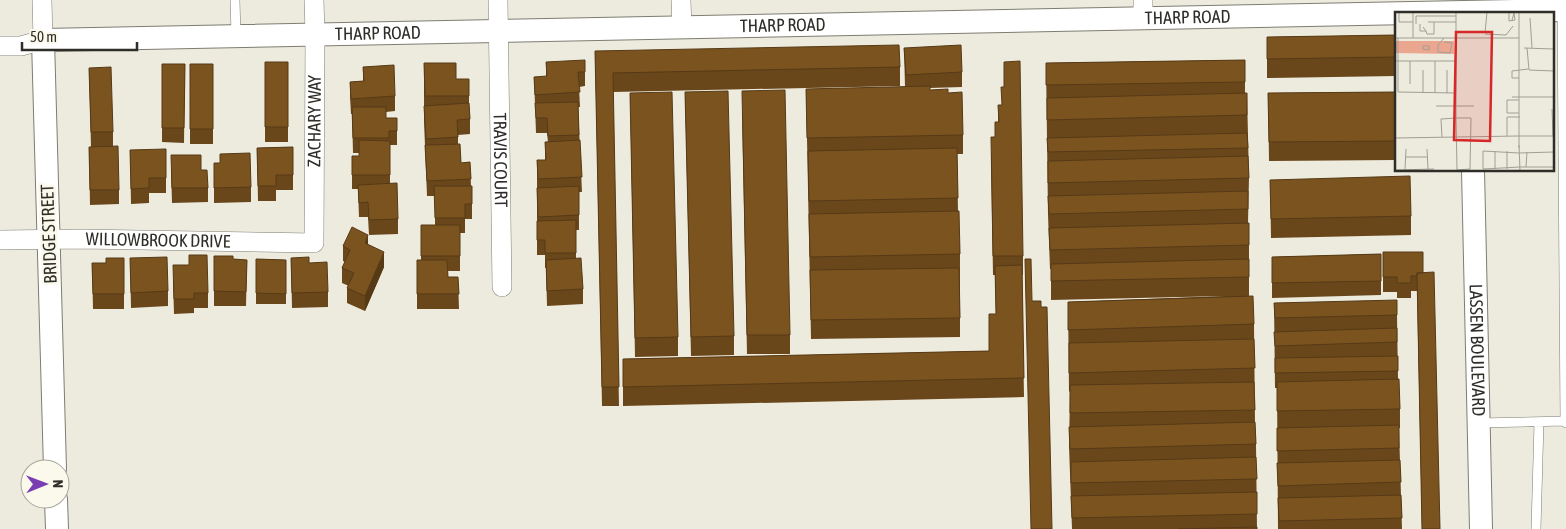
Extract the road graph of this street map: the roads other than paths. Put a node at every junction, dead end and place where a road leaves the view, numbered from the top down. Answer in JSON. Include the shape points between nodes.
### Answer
{"nodes":[{"id":1,"x":42,"y":0,"type":"edge"},
{"id":2,"x":235,"y":0,"type":"edge"},
{"id":3,"x":314,"y":0,"type":"edge"},
{"id":4,"x":498,"y":0,"type":"edge"},
{"id":5,"x":681,"y":0,"type":"edge"},
{"id":6,"x":1469,"y":8,"type":"edge"},
{"id":7,"x":1143,"y":9,"type":"edge"},
{"id":8,"x":1564,"y":10,"type":"edge"},
{"id":9,"x":682,"y":28,"type":"junction"},
{"id":10,"x":499,"y":32,"type":"junction"},
{"id":11,"x":315,"y":34,"type":"junction"},
{"id":12,"x":236,"y":36,"type":"junction"},
{"id":13,"x":44,"y":40,"type":"junction"},
{"id":14,"x":0,"y":46,"type":"edge"},
{"id":15,"x":1472,"y":171,"type":"edge"},
{"id":16,"x":49,"y":239,"type":"junction"},
{"id":17,"x":0,"y":240,"type":"edge"},
{"id":18,"x":314,"y":243,"type":"joint"},
{"id":19,"x":502,"y":287,"type":"dead end"},
{"id":20,"x":1539,"y":422,"type":"junction"},
{"id":21,"x":1566,"y":422,"type":"edge"},
{"id":22,"x":1478,"y":423,"type":"junction"},
{"id":23,"x":55,"y":459,"type":"edge"},
{"id":24,"x":56,"y":509,"type":"edge"},
{"id":25,"x":57,"y":529,"type":"edge"},
{"id":26,"x":1480,"y":529,"type":"edge"},
{"id":27,"x":1536,"y":529,"type":"edge"}],
"edges":[{"from":1,"to":13,"type":"street","name":"BRIDGE STREET"},
{"from":2,"to":12,"type":"lane"},
{"from":3,"to":11,"type":"street","name":"ZACHARY WAY"},
{"from":4,"to":10,"type":"street","name":"TRAVIS COURT"},
{"from":5,"to":9,"type":"street"},
{"from":6,"to":7,"type":"street","name":"THARP ROAD"},
{"from":6,"to":8,"type":"street","name":"THARP ROAD"},
{"from":7,"to":9,"type":"street","name":"THARP ROAD"},
{"from":8,"to":21,"type":"lane"},
{"from":9,"to":10,"type":"street","name":"THARP ROAD"},
{"from":10,"to":11,"type":"street","name":"THARP ROAD"},
{"from":10,"to":19,"type":"street","name":"TRAVIS COURT"},
{"from":11,"to":12,"type":"street","name":"THARP ROAD"},
{"from":11,"to":18,"type":"street","name":"ZACHARY WAY"},
{"from":12,"to":13,"type":"street","name":"THARP ROAD"},
{"from":13,"to":14,"type":"street","name":"THARP ROAD","via":[[21,46]]},
{"from":13,"to":16,"type":"street","name":"BRIDGE STREET"},
{"from":15,"to":22,"type":"street","name":"LASSEN BOULEVARD"},
{"from":16,"to":17,"type":"street","name":"WILLOWBROOK DRIVE"},
{"from":16,"to":18,"type":"street","name":"WILLOWBROOK DRIVE"},
{"from":16,"to":23,"type":"street","name":"BRIDGE STREET"},
{"from":20,"to":21,"type":"lane"},
{"from":20,"to":22,"type":"lane"},
{"from":20,"to":27,"type":"lane"},
{"from":22,"to":26,"type":"street","name":"LASSEN BOULEVARD"},
{"from":24,"to":25,"type":"street"}]}
